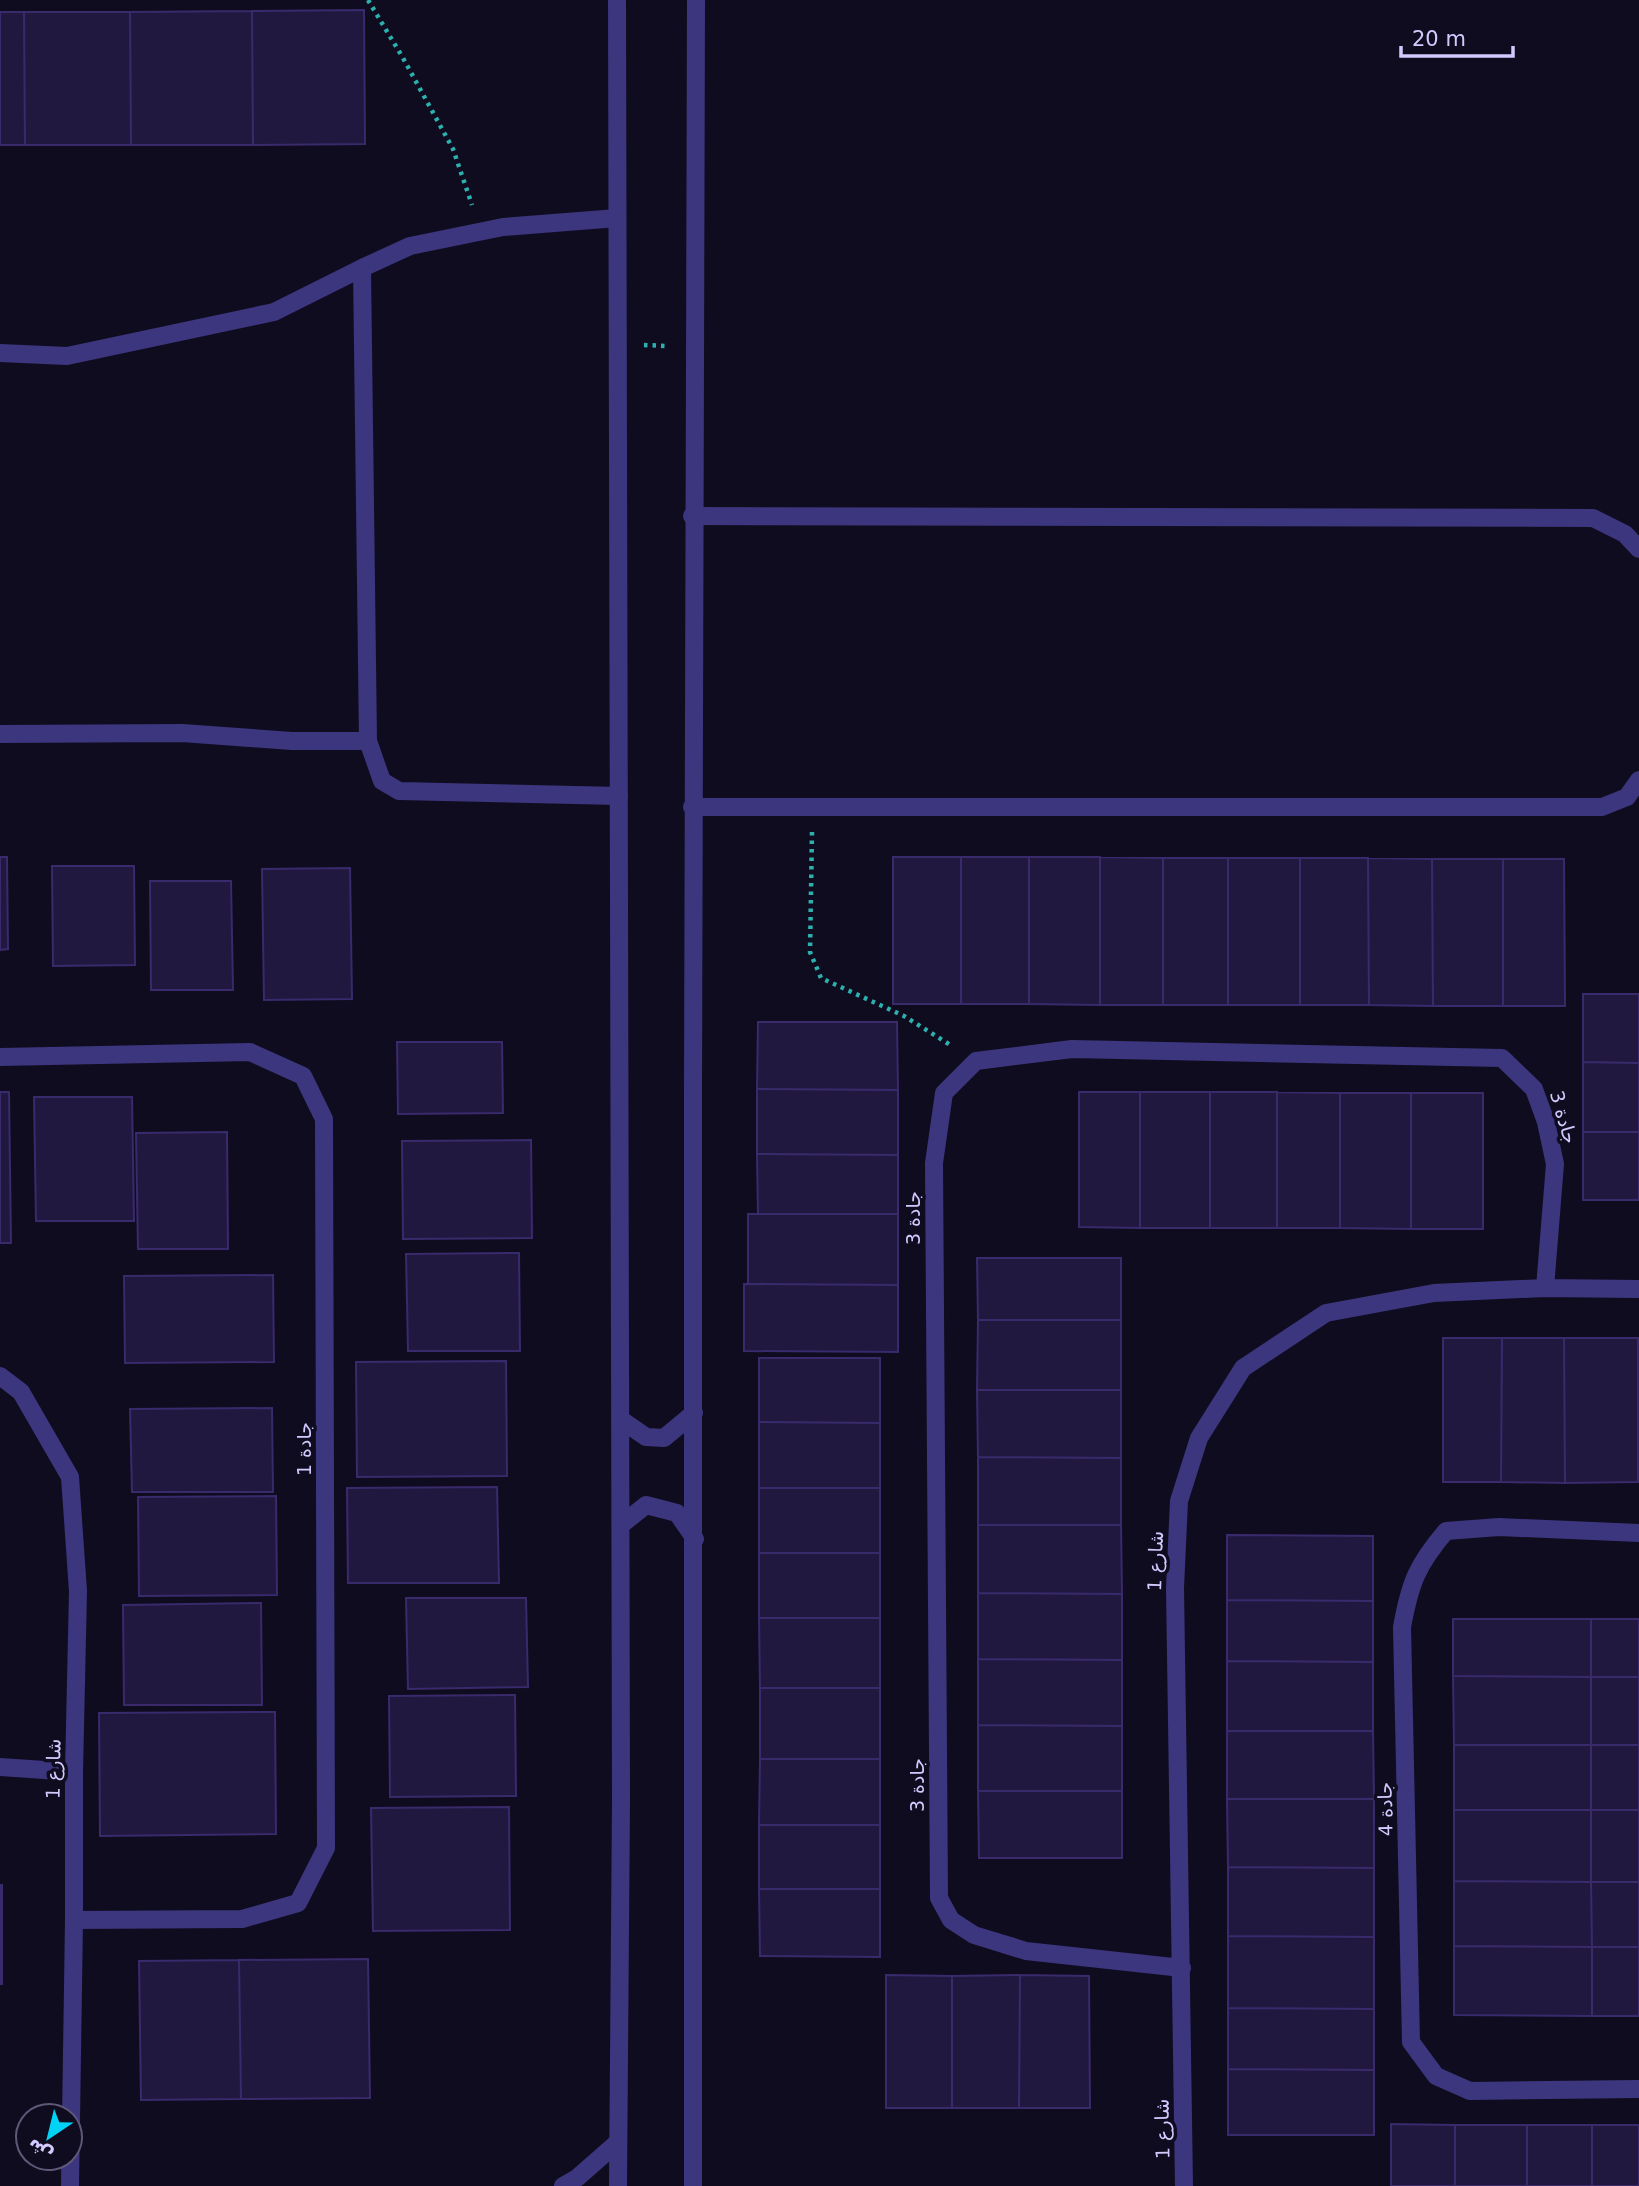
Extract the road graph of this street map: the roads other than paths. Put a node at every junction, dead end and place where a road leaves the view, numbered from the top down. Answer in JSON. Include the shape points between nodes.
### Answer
{"nodes":[{"id":1,"x":617,"y":0,"type":"edge"},
{"id":2,"x":696,"y":0,"type":"edge"},
{"id":3,"x":617,"y":218,"type":"junction"},
{"id":4,"x":362,"y":268,"type":"junction"},
{"id":5,"x":0,"y":353,"type":"edge"},
{"id":6,"x":692,"y":516,"type":"junction"},
{"id":7,"x":1639,"y":550,"type":"edge"},
{"id":8,"x":0,"y":734,"type":"edge"},
{"id":9,"x":368,"y":741,"type":"junction"},
{"id":10,"x":1639,"y":780,"type":"edge"},
{"id":11,"x":619,"y":796,"type":"junction"},
{"id":12,"x":692,"y":807,"type":"junction"},
{"id":13,"x":0,"y":1057,"type":"edge"},
{"id":14,"x":1545,"y":1288,"type":"junction"},
{"id":15,"x":1639,"y":1289,"type":"edge"},
{"id":16,"x":0,"y":1376,"type":"edge"},
{"id":17,"x":694,"y":1413,"type":"junction"},
{"id":18,"x":620,"y":1419,"type":"junction"},
{"id":19,"x":621,"y":1525,"type":"junction"},
{"id":20,"x":1639,"y":1533,"type":"edge"},
{"id":21,"x":695,"y":1539,"type":"junction"},
{"id":22,"x":0,"y":1767,"type":"edge"},
{"id":23,"x":74,"y":1772,"type":"junction"},
{"id":24,"x":74,"y":1920,"type":"junction"},
{"id":25,"x":1182,"y":1968,"type":"junction"},
{"id":26,"x":1639,"y":2089,"type":"edge"},
{"id":27,"x":618,"y":2142,"type":"junction"},
{"id":28,"x":70,"y":2186,"type":"edge"},
{"id":29,"x":563,"y":2186,"type":"edge"},
{"id":30,"x":618,"y":2186,"type":"edge"},
{"id":31,"x":693,"y":2186,"type":"edge"},
{"id":32,"x":1184,"y":2186,"type":"edge"}],
"edges":[{"from":1,"to":3,"type":"street"},
{"from":2,"to":6,"type":"street"},
{"from":3,"to":4,"type":"street","via":[[503,227],[410,246]]},
{"from":3,"to":11,"type":"street"},
{"from":4,"to":5,"type":"street","via":[[274,312],[67,356]]},
{"from":4,"to":9,"type":"street"},
{"from":6,"to":7,"type":"street","via":[[1593,518],[1625,534]]},
{"from":6,"to":12,"type":"street"},
{"from":8,"to":9,"type":"street","via":[[182,733]]},
{"from":9,"to":11,"type":"street","via":[[382,781],[399,791]]},
{"from":10,"to":12,"type":"street","via":[[1627,797],[1602,807]]},
{"from":11,"to":18,"type":"street"},
{"from":12,"to":17,"type":"street"},
{"from":13,"to":24,"type":"street","name":"جادة 1","via":[[250,1052],[303,1076],[324,1119],[326,1848],[298,1903],[253,1916]]},
{"from":14,"to":15,"type":"street","name":"شارع 1"},
{"from":14,"to":25,"type":"street","name":"شارع 1","via":[[1434,1293],[1326,1313],[1243,1367],[1199,1438],[1179,1501],[1174,1588]]},
{"from":14,"to":25,"type":"street","name":"جادة 3","via":[[1555,1164],[1534,1088],[1502,1058],[1072,1049],[976,1061],[944,1093],[934,1163],[939,1898],[951,1920],[974,1935],[1026,1951]]},
{"from":16,"to":23,"type":"street","name":"شارع 1","via":[[21,1392],[70,1477],[78,1591]]},
{"from":17,"to":18,"type":"street","via":[[664,1438],[646,1437]]},
{"from":17,"to":21,"type":"street"},
{"from":18,"to":19,"type":"street"},
{"from":19,"to":21,"type":"street","via":[[646,1505],[677,1513]]},
{"from":19,"to":27,"type":"street"},
{"from":20,"to":26,"type":"street","name":"جادة 4","via":[[1499,1527],[1446,1531],[1426,1555],[1409,1591],[1402,1627],[1410,2042],[1436,2076],[1471,2091]]},
{"from":21,"to":31,"type":"street"},
{"from":22,"to":23,"type":"street"},
{"from":23,"to":24,"type":"street","name":"شارع 1"},
{"from":24,"to":28,"type":"street","name":"شارع 1"},
{"from":25,"to":32,"type":"street","name":"شارع 1"},
{"from":27,"to":29,"type":"street"},
{"from":27,"to":30,"type":"street"}]}
